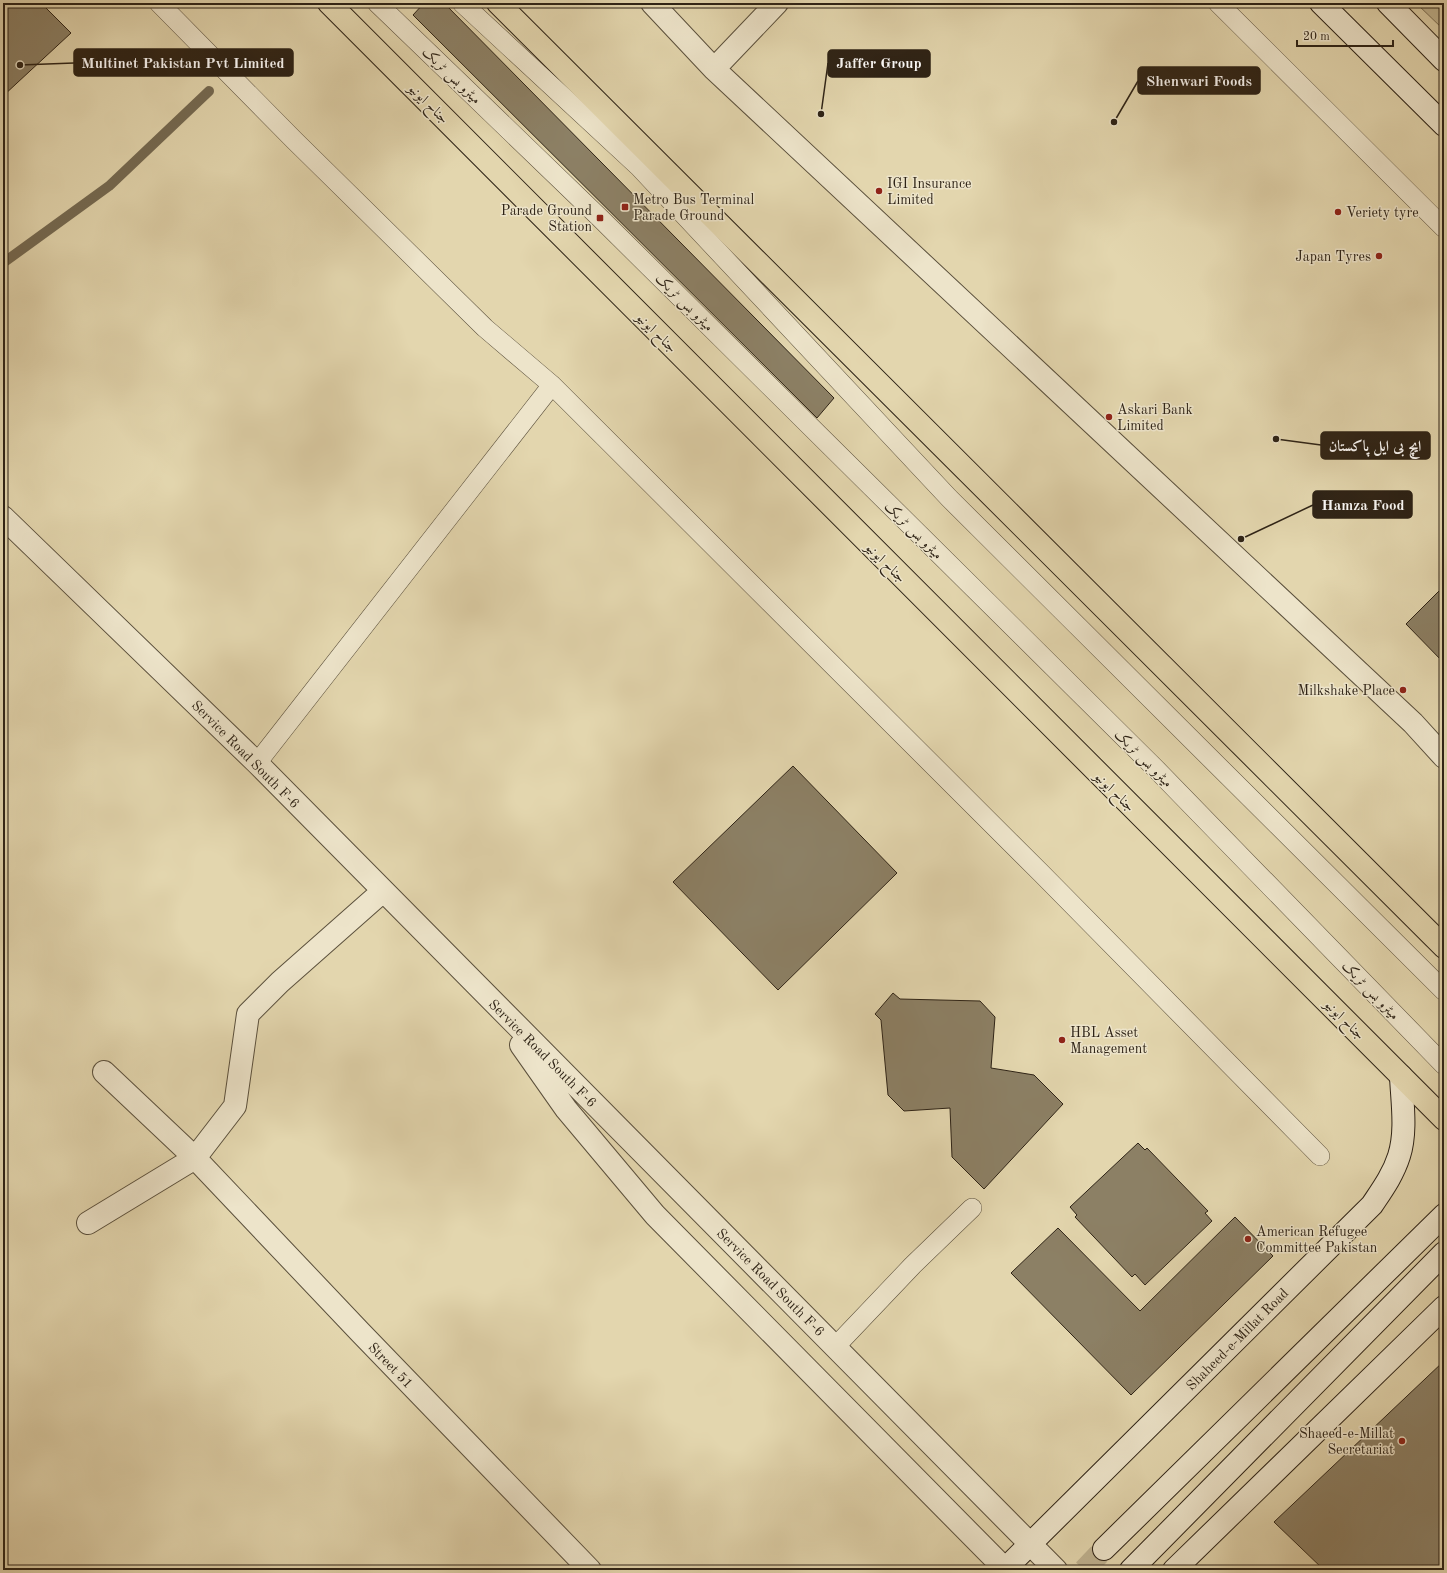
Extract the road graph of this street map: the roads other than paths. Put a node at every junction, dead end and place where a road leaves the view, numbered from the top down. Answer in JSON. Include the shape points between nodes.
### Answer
{"nodes":[{"id":1,"x":159,"y":3,"type":"edge"},
{"id":2,"x":329,"y":3,"type":"edge"},
{"id":3,"x":377,"y":3,"type":"edge"},
{"id":4,"x":462,"y":3,"type":"edge"},
{"id":5,"x":498,"y":3,"type":"edge"},
{"id":6,"x":652,"y":3,"type":"edge"},
{"id":7,"x":778,"y":3,"type":"edge"},
{"id":8,"x":1218,"y":3,"type":"edge"},
{"id":9,"x":1321,"y":3,"type":"edge"},
{"id":10,"x":1388,"y":3,"type":"edge"},
{"id":11,"x":1444,"y":60,"type":"edge"},
{"id":12,"x":714,"y":69,"type":"junction"},
{"id":13,"x":1444,"y":125,"type":"edge"},
{"id":14,"x":1444,"y":228,"type":"edge"},
{"id":15,"x":552,"y":385,"type":"junction"},
{"id":16,"x":3,"y":517,"type":"edge"},
{"id":17,"x":1444,"y":757,"type":"edge"},
{"id":18,"x":257,"y":763,"type":"junction"},
{"id":19,"x":383,"y":891,"type":"junction"},
{"id":20,"x":1444,"y":946,"type":"edge"},
{"id":21,"x":1444,"y":991,"type":"edge"},
{"id":22,"x":486,"y":995,"type":"junction"},
{"id":23,"x":1444,"y":1065,"type":"edge"},
{"id":24,"x":104,"y":1072,"type":"dead end"},
{"id":25,"x":1401,"y":1076,"type":"junction"},
{"id":26,"x":1444,"y":1119,"type":"edge"},
{"id":27,"x":1320,"y":1156,"type":"dead end"},
{"id":28,"x":195,"y":1158,"type":"junction"},
{"id":29,"x":972,"y":1208,"type":"dead end"},
{"id":30,"x":1444,"y":1215,"type":"edge"},
{"id":31,"x":88,"y":1222,"type":"dead end"},
{"id":32,"x":1444,"y":1254,"type":"edge"},
{"id":33,"x":1444,"y":1307,"type":"edge"},
{"id":34,"x":835,"y":1346,"type":"junction"},
{"id":35,"x":1030,"y":1544,"type":"junction"},
{"id":36,"x":1104,"y":1549,"type":"tunnel mouth"},
{"id":37,"x":590,"y":1570,"type":"edge"},
{"id":38,"x":1005,"y":1570,"type":"edge"},
{"id":39,"x":1056,"y":1570,"type":"edge"},
{"id":40,"x":1131,"y":1570,"type":"edge"},
{"id":41,"x":1174,"y":1570,"type":"edge"}],
"edges":[{"from":1,"to":15,"type":"lane","via":[[299,146],[457,301]]},
{"from":2,"to":25,"type":"main road","name":"جناح ایونیو"},
{"from":3,"to":23,"type":"lane","name":"میٹرو بس ٹریک","via":[[600,218],[1154,767]]},
{"from":4,"to":21,"type":"lane","via":[[639,167],[949,498]]},
{"from":5,"to":20,"type":"main road"},
{"from":6,"to":12,"type":"street"},
{"from":7,"to":12,"type":"street"},
{"from":8,"to":14,"type":"lane"},
{"from":9,"to":13,"type":"street"},
{"from":10,"to":11,"type":"street"},
{"from":12,"to":17,"type":"street","via":[[1413,723]]},
{"from":15,"to":18,"type":"lane"},
{"from":15,"to":27,"type":"lane","via":[[1041,873]]},
{"from":16,"to":18,"type":"street","name":"Service Road South F-6"},
{"from":18,"to":19,"type":"street","name":"Service Road South F-6"},
{"from":19,"to":22,"type":"street","name":"Service Road South F-6"},
{"from":19,"to":28,"type":"street","via":[[280,982],[248,1014],[235,1106]]},
{"from":22,"to":34,"type":"street","name":"Service Road South F-6"},
{"from":22,"to":38,"type":"street","name":"Service Road South F-6","via":[[566,1109],[655,1215]]},
{"from":24,"to":28,"type":"street","name":"Street 51"},
{"from":25,"to":26,"type":"main road","name":"جناح ایونیو"},
{"from":25,"to":35,"type":"street","name":"Shaheed-e-Millat Road","via":[[1403,1131],[1399,1156],[1389,1180],[1372,1205]]},
{"from":28,"to":31,"type":"street"},
{"from":28,"to":37,"type":"street","name":"Street 51"},
{"from":29,"to":34,"type":"lane"},
{"from":30,"to":36,"type":"street"},
{"from":32,"to":40,"type":"street"},
{"from":33,"to":41,"type":"street"},
{"from":34,"to":35,"type":"street","name":"Service Road South F-6"},
{"from":35,"to":38,"type":"street","name":"Shaheed-e-Millat Road"},
{"from":35,"to":39,"type":"street","name":"Service Road South F-6"}]}
